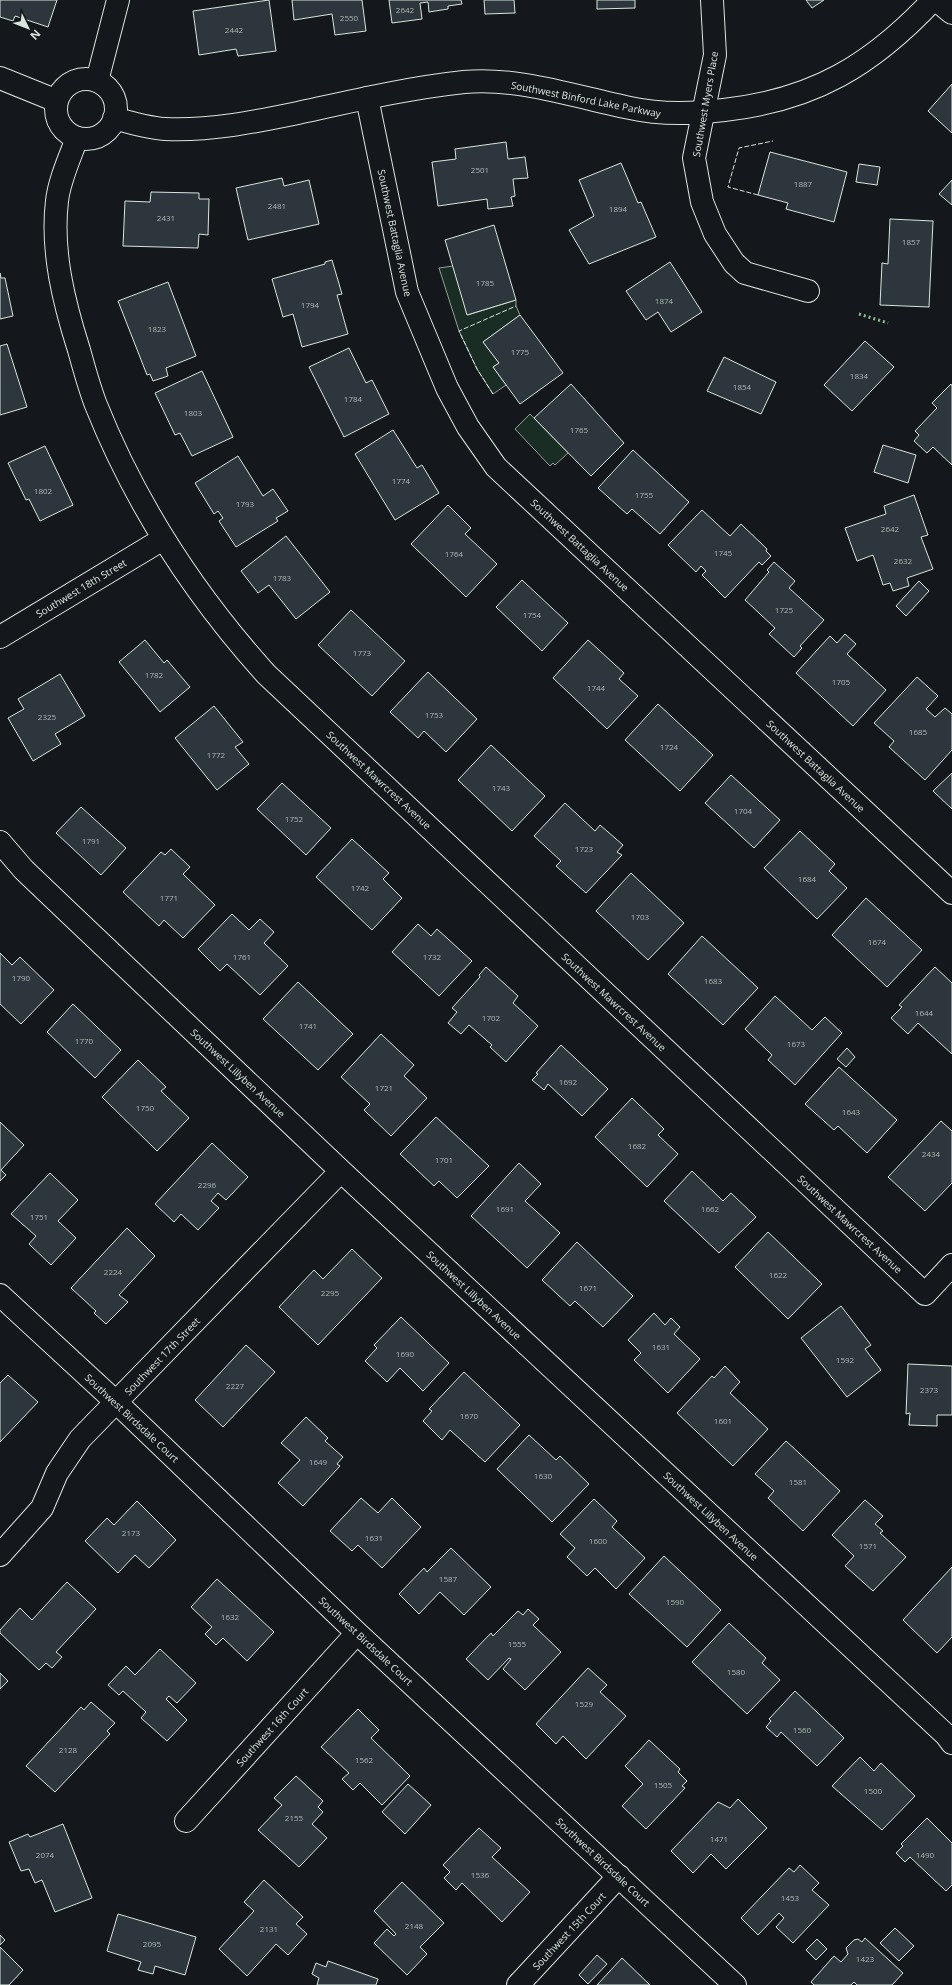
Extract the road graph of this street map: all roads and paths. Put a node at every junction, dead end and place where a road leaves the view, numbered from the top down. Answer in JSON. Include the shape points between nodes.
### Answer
{"nodes":[{"id":1,"x":118,"y":0,"type":"edge"},
{"id":2,"x":712,"y":0,"type":"edge"},
{"id":3,"x":933,"y":0,"type":"edge"},
{"id":4,"x":936,"y":0,"type":"edge"},
{"id":5,"x":952,"y":13,"type":"edge"},
{"id":6,"x":0,"y":78,"type":"edge"},
{"id":7,"x":97,"y":81,"type":"junction"},
{"id":8,"x":367,"y":98,"type":"junction"},
{"id":9,"x":57,"y":101,"type":"junction"},
{"id":10,"x":704,"y":113,"type":"junction"},
{"id":11,"x":114,"y":118,"type":"junction"},
{"id":12,"x":76,"y":138,"type":"junction"},
{"id":13,"x":808,"y":291,"type":"dead end"},
{"id":14,"x":163,"y":539,"type":"junction"},
{"id":15,"x":0,"y":637,"type":"edge"},
{"id":16,"x":0,"y":842,"type":"edge"},
{"id":17,"x":952,"y":893,"type":"edge"},
{"id":18,"x":341,"y":1171,"type":"junction"},
{"id":19,"x":952,"y":1265,"type":"edge"},
{"id":20,"x":0,"y":1295,"type":"edge"},
{"id":21,"x":117,"y":1403,"type":"junction"},
{"id":22,"x":0,"y":1555,"type":"edge"},
{"id":23,"x":358,"y":1633,"type":"junction"},
{"id":24,"x":950,"y":1735,"type":"edge"},
{"id":25,"x":186,"y":1821,"type":"dead end"},
{"id":26,"x":619,"y":1876,"type":"junction"},
{"id":27,"x":518,"y":1985,"type":"edge"},
{"id":28,"x":734,"y":1985,"type":"edge"}],
"edges":[{"from":1,"to":7,"type":"street"},
{"from":2,"to":10,"type":"street","name":"Southwest Myers Place","via":[[715,55]]},
{"from":3,"to":10,"type":"street","name":"Southwest Binford Lake Parkway","via":[[905,30],[851,70],[804,92],[755,107]]},
{"from":4,"to":5,"type":"street"},
{"from":6,"to":9,"type":"street"},
{"from":7,"to":9,"type":"street","via":[[80,79],[73,82],[63,90]]},
{"from":7,"to":11,"type":"street","via":[[113,96],[116,111]]},
{"from":8,"to":10,"type":"street","name":"Southwest Binford Lake Parkway","via":[[430,86],[496,82],[528,86],[661,114]]},
{"from":8,"to":11,"type":"street","name":"Southwest Binford Lake Parkway","via":[[267,119],[202,129],[163,129]]},
{"from":8,"to":17,"type":"street","name":"Southwest Battaglia Avenue","via":[[407,292],[447,388],[468,427],[496,467]]},
{"from":9,"to":12,"type":"street","via":[[55,109],[59,123]]},
{"from":10,"to":13,"type":"street","name":"Southwest Myers Place","via":[[694,158],[702,202],[715,234],[734,263],[745,272]]},
{"from":11,"to":12,"type":"street","via":[[100,136]]},
{"from":12,"to":14,"type":"street","name":"Southwest Mawrcrest Avenue","via":[[57,201],[56,241],[68,317],[96,404],[128,476]]},
{"from":14,"to":15,"type":"street","name":"Southwest 18th Street"},
{"from":14,"to":19,"type":"street","name":"Southwest Mawrcrest Avenue","via":[[231,636],[266,674],[925,1294]]},
{"from":16,"to":18,"type":"street","name":"Southwest Lillyben Avenue","via":[[24,870]]},
{"from":18,"to":21,"type":"street","name":"Southwest 17th Street"},
{"from":18,"to":24,"type":"street","name":"Southwest Lillyben Avenue"},
{"from":20,"to":21,"type":"street","name":"Southwest Birdsdale Court"},
{"from":21,"to":22,"type":"street","name":"Southwest 17th Street","via":[[80,1439],[57,1472],[42,1508]]},
{"from":21,"to":23,"type":"street","name":"Southwest Birdsdale Court"},
{"from":23,"to":25,"type":"street","name":"Southwest 16th Court"},
{"from":23,"to":26,"type":"street","name":"Southwest Birdsdale Court"},
{"from":26,"to":27,"type":"street","name":"Southwest 15th Court"},
{"from":26,"to":28,"type":"street","name":"Southwest Birdsdale Court"}]}
